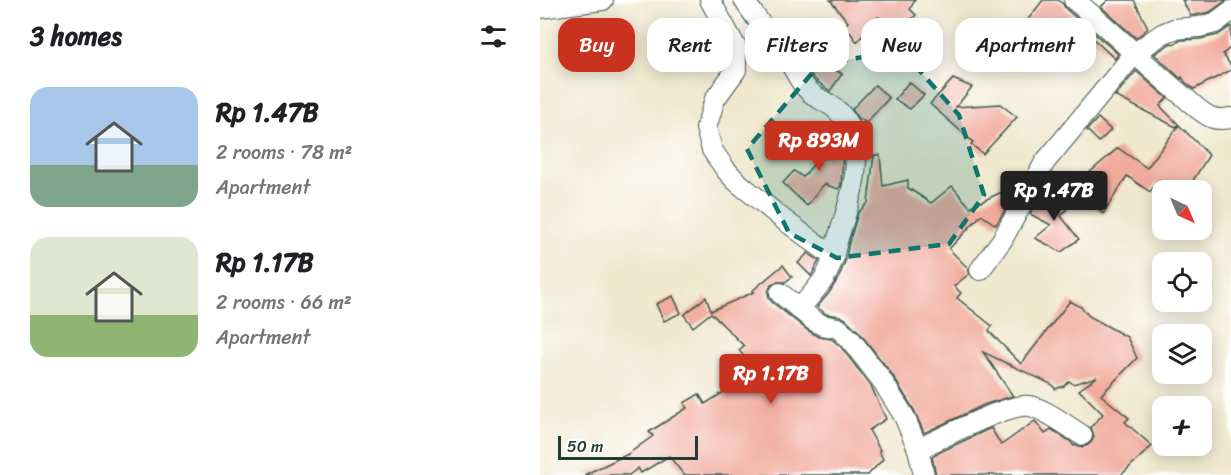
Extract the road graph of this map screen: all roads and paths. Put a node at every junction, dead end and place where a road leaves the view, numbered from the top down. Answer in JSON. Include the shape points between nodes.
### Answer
{"nodes":[{"id":1,"x":603,"y":0,"type":"edge"},
{"id":2,"x":710,"y":0,"type":"edge"},
{"id":3,"x":744,"y":0,"type":"edge"},
{"id":4,"x":1074,"y":0,"type":"edge"},
{"id":5,"x":540,"y":8,"type":"edge"},
{"id":6,"x":1231,"y":11,"type":"edge"},
{"id":7,"x":1135,"y":53,"type":"junction"},
{"id":8,"x":1231,"y":118,"type":"edge"},
{"id":9,"x":834,"y":256,"type":"junction"},
{"id":10,"x":980,"y":270,"type":"dead end"},
{"id":11,"x":780,"y":293,"type":"dead end"},
{"id":12,"x":799,"y":309,"type":"junction"},
{"id":13,"x":1082,"y":435,"type":"dead end"},
{"id":14,"x":918,"y":449,"type":"junction"},
{"id":15,"x":924,"y":475,"type":"edge"}],
"edges":[{"from":1,"to":5,"type":"street"},
{"from":2,"to":9,"type":"street","via":[[736,47],[736,70],[715,99],[706,128],[712,150],[736,181]]},
{"from":3,"to":9,"type":"street","via":[[807,90],[833,105],[850,130],[856,166]]},
{"from":4,"to":7,"type":"street"},
{"from":6,"to":7,"type":"street","via":[[1215,23],[1162,34]]},
{"from":7,"to":8,"type":"street","via":[[1202,112],[1212,118]]},
{"from":7,"to":10,"type":"street","via":[[1045,162],[1002,240]]},
{"from":9,"to":12,"type":"street","via":[[825,277]]},
{"from":11,"to":12,"type":"street"},
{"from":12,"to":14,"type":"street","via":[[822,325],[838,328],[850,339],[904,416]]},
{"from":13,"to":14,"type":"street","via":[[1043,411],[1019,405]]},
{"from":14,"to":15,"type":"street"}]}
